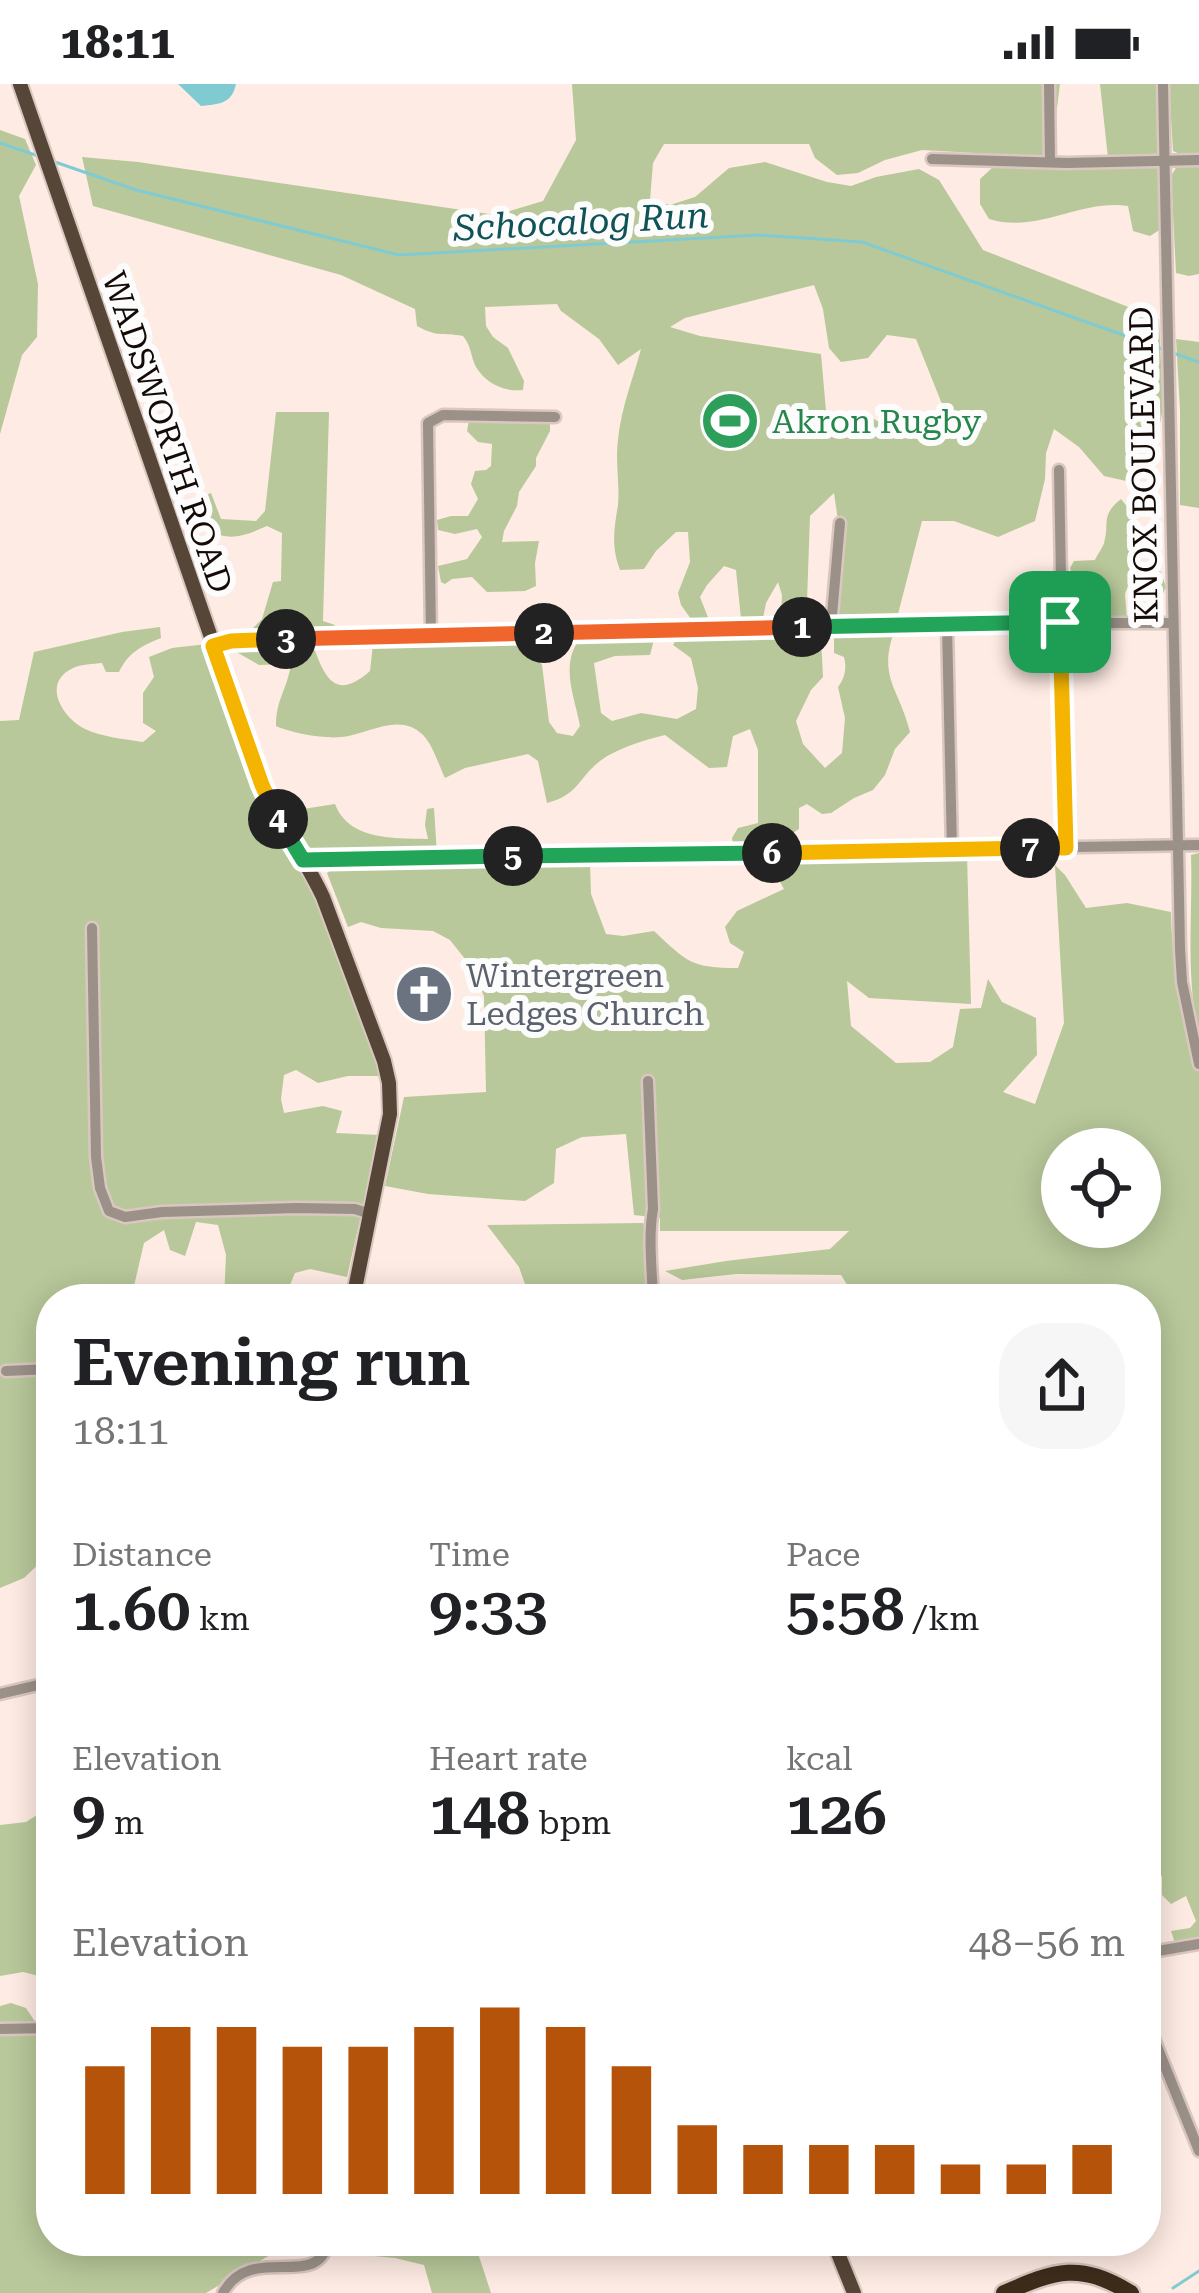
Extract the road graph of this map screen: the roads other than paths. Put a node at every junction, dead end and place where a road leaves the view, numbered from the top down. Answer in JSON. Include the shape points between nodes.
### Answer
{"nodes":[{"id":1,"x":20,"y":84,"type":"edge"},
{"id":2,"x":1049,"y":84,"type":"edge"},
{"id":3,"x":1163,"y":84,"type":"edge"},
{"id":4,"x":932,"y":159,"type":"dead end"},
{"id":5,"x":1199,"y":160,"type":"edge"},
{"id":6,"x":1050,"y":162,"type":"junction"},
{"id":7,"x":1165,"y":162,"type":"junction"},
{"id":8,"x":555,"y":417,"type":"dead end"},
{"id":9,"x":1059,"y":470,"type":"dead end"},
{"id":10,"x":840,"y":523,"type":"dead end"},
{"id":11,"x":1060,"y":622,"type":"junction"},
{"id":12,"x":1173,"y":623,"type":"junction"},
{"id":13,"x":947,"y":625,"type":"junction"},
{"id":14,"x":831,"y":627,"type":"junction"},
{"id":15,"x":431,"y":636,"type":"junction"},
{"id":16,"x":213,"y":646,"type":"junction"},
{"id":17,"x":1177,"y":845,"type":"junction"},
{"id":18,"x":1199,"y":845,"type":"edge"},
{"id":19,"x":1066,"y":848,"type":"junction"},
{"id":20,"x":952,"y":850,"type":"junction"},
{"id":21,"x":303,"y":860,"type":"junction"},
{"id":22,"x":92,"y":928,"type":"dead end"},
{"id":23,"x":1199,"y":1064,"type":"edge"},
{"id":24,"x":648,"y":1081,"type":"dead end"},
{"id":25,"x":370,"y":1214,"type":"junction"},
{"id":26,"x":356,"y":1284,"type":"edge"},
{"id":27,"x":652,"y":1284,"type":"edge"},
{"id":28,"x":36,"y":1370,"type":"edge"},
{"id":29,"x":6,"y":1371,"type":"dead end"},
{"id":30,"x":36,"y":1686,"type":"edge"},
{"id":31,"x":0,"y":1694,"type":"edge"},
{"id":32,"x":1199,"y":1944,"type":"edge"},
{"id":33,"x":1161,"y":1950,"type":"edge"},
{"id":34,"x":36,"y":2029,"type":"edge"},
{"id":35,"x":0,"y":2030,"type":"edge"},
{"id":36,"x":1161,"y":2056,"type":"edge"},
{"id":37,"x":1199,"y":2151,"type":"edge"},
{"id":38,"x":322,"y":2256,"type":"edge"},
{"id":39,"x":839,"y":2256,"type":"edge"},
{"id":40,"x":223,"y":2293,"type":"edge"},
{"id":41,"x":854,"y":2293,"type":"edge"},
{"id":42,"x":1004,"y":2293,"type":"edge"},
{"id":43,"x":1030,"y":2293,"type":"edge"},
{"id":44,"x":1115,"y":2293,"type":"edge"},
{"id":45,"x":1131,"y":2293,"type":"edge"}],
"edges":[{"from":1,"to":16,"type":"main road","name":"WADSWORTH ROAD"},
{"from":2,"to":6,"type":"street"},
{"from":3,"to":7,"type":"street","name":"KNOX BOULEVARD"},
{"from":4,"to":6,"type":"street"},
{"from":5,"to":7,"type":"street"},
{"from":6,"to":7,"type":"street"},
{"from":7,"to":12,"type":"street","name":"KNOX BOULEVARD"},
{"from":8,"to":15,"type":"street","via":[[443,415],[428,423]]},
{"from":9,"to":11,"type":"street"},
{"from":10,"to":14,"type":"street"},
{"from":11,"to":12,"type":"street"},
{"from":11,"to":13,"type":"street"},
{"from":11,"to":19,"type":"street"},
{"from":12,"to":17,"type":"street","name":"KNOX BOULEVARD"},
{"from":13,"to":14,"type":"street"},
{"from":13,"to":20,"type":"street"},
{"from":14,"to":15,"type":"street"},
{"from":15,"to":16,"type":"street"},
{"from":16,"to":21,"type":"main road","name":"WADSWORTH ROAD","via":[[262,785]]},
{"from":17,"to":18,"type":"street"},
{"from":17,"to":19,"type":"street"},
{"from":17,"to":23,"type":"street","name":"KNOX BOULEVARD","via":[[1182,982]]},
{"from":19,"to":20,"type":"street"},
{"from":20,"to":21,"type":"street"},
{"from":21,"to":25,"type":"main road","name":"WADSWORTH ROAD","via":[[389,1083]]},
{"from":22,"to":25,"type":"street","via":[[96,1157],[110,1211]]},
{"from":24,"to":27,"type":"street"},
{"from":25,"to":26,"type":"main road","name":"WADSWORTH ROAD"},
{"from":28,"to":29,"type":"street"},
{"from":30,"to":31,"type":"street"},
{"from":32,"to":33,"type":"street"},
{"from":34,"to":35,"type":"street"},
{"from":36,"to":37,"type":"street"},
{"from":38,"to":40,"type":"street","via":[[297,2271],[242,2272]]},
{"from":39,"to":41,"type":"main road"},
{"from":42,"to":45,"type":"highway","via":[[1046,2276],[1088,2272]]},
{"from":43,"to":44,"type":"highway","via":[[1083,2282]]}]}
